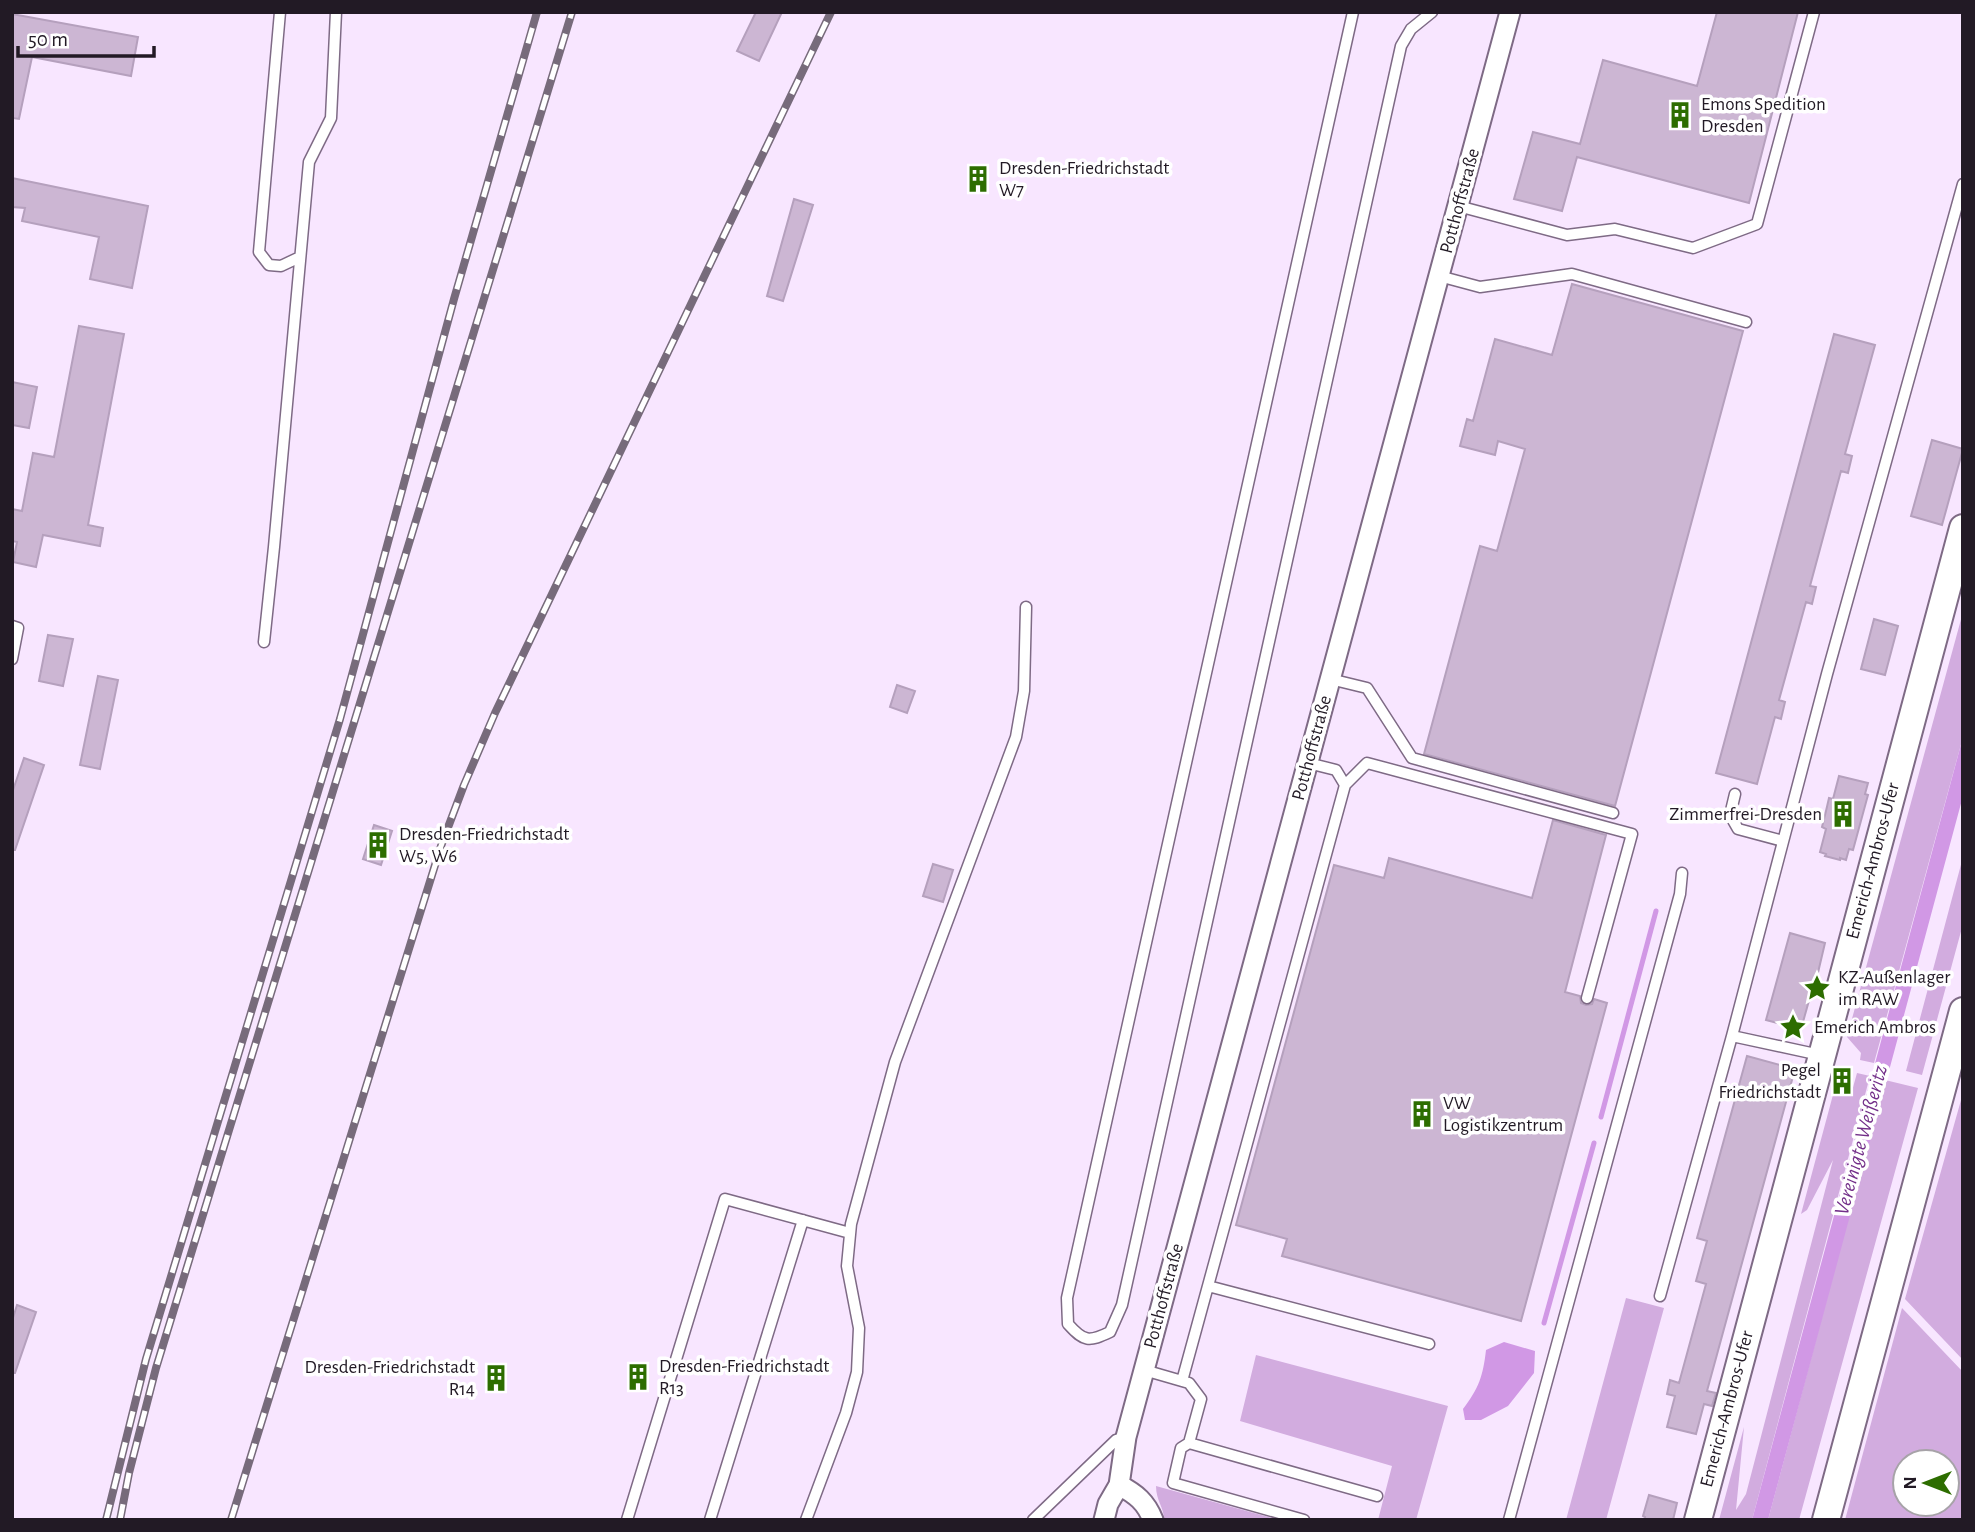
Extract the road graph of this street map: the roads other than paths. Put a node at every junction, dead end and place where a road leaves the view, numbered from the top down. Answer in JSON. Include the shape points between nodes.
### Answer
{"nodes":[{"id":1,"x":280,"y":12,"type":"edge"},
{"id":2,"x":336,"y":12,"type":"edge"},
{"id":3,"x":1353,"y":12,"type":"edge"},
{"id":4,"x":1432,"y":12,"type":"edge"},
{"id":5,"x":1510,"y":12,"type":"edge"},
{"id":6,"x":1814,"y":12,"type":"edge"},
{"id":7,"x":1963,"y":184,"type":"edge"},
{"id":8,"x":1458,"y":206,"type":"junction"},
{"id":9,"x":300,"y":257,"type":"junction"},
{"id":10,"x":1439,"y":276,"type":"junction"},
{"id":11,"x":1746,"y":322,"type":"dead end"},
{"id":12,"x":1963,"y":528,"type":"edge"},
{"id":13,"x":1026,"y":607,"type":"dead end"},
{"id":14,"x":12,"y":626,"type":"edge"},
{"id":15,"x":264,"y":642,"type":"dead end"},
{"id":16,"x":12,"y":659,"type":"edge"},
{"id":17,"x":1331,"y":679,"type":"junction"},
{"id":18,"x":1308,"y":763,"type":"junction"},
{"id":19,"x":1345,"y":785,"type":"junction"},
{"id":20,"x":1735,"y":794,"type":"dead end"},
{"id":21,"x":1613,"y":813,"type":"dead end"},
{"id":22,"x":1783,"y":841,"type":"junction"},
{"id":23,"x":1682,"y":873,"type":"dead end"},
{"id":24,"x":1587,"y":998,"type":"dead end"},
{"id":25,"x":1963,"y":1011,"type":"edge"},
{"id":26,"x":1732,"y":1036,"type":"junction"},
{"id":27,"x":1821,"y":1056,"type":"junction"},
{"id":28,"x":803,"y":1220,"type":"junction"},
{"id":29,"x":850,"y":1233,"type":"junction"},
{"id":30,"x":1208,"y":1286,"type":"junction"},
{"id":31,"x":1660,"y":1296,"type":"dead end"},
{"id":32,"x":1429,"y":1344,"type":"dead end"},
{"id":33,"x":1144,"y":1370,"type":"junction"},
{"id":34,"x":1182,"y":1381,"type":"junction"},
{"id":35,"x":1126,"y":1437,"type":"junction"},
{"id":36,"x":1189,"y":1443,"type":"junction"},
{"id":37,"x":1119,"y":1485,"type":"junction"},
{"id":38,"x":1377,"y":1496,"type":"dead end"},
{"id":39,"x":627,"y":1520,"type":"edge"},
{"id":40,"x":710,"y":1520,"type":"edge"},
{"id":41,"x":806,"y":1520,"type":"edge"},
{"id":42,"x":1033,"y":1520,"type":"edge"},
{"id":43,"x":1104,"y":1520,"type":"edge"},
{"id":44,"x":1153,"y":1520,"type":"edge"},
{"id":45,"x":1304,"y":1520,"type":"edge"},
{"id":46,"x":1509,"y":1520,"type":"edge"},
{"id":47,"x":1698,"y":1520,"type":"edge"},
{"id":48,"x":1826,"y":1520,"type":"edge"}],
"edges":[{"from":1,"to":9,"type":"lane","via":[[259,253],[269,265],[281,266]]},
{"from":2,"to":9,"type":"lane","via":[[331,118],[309,162]]},
{"from":3,"to":4,"type":"lane","via":[[1067,1298],[1068,1324],[1080,1337],[1095,1340],[1110,1332],[1122,1305],[1401,46],[1411,29]]},
{"from":5,"to":8,"type":"street","name":"Potthoffstraße"},
{"from":6,"to":8,"type":"lane","via":[[1757,224],[1693,248],[1615,229],[1567,235]]},
{"from":7,"to":22,"type":"lane"},
{"from":8,"to":10,"type":"street","name":"Potthoffstraße"},
{"from":9,"to":15,"type":"lane"},
{"from":10,"to":11,"type":"lane","via":[[1480,287],[1572,274]]},
{"from":10,"to":17,"type":"street","name":"Potthoffstraße"},
{"from":12,"to":27,"type":"main road","name":"Emerich-Ambros-Ufer"},
{"from":13,"to":29,"type":"lane","via":[[1024,691],[1016,737],[895,1062]]},
{"from":14,"to":16,"type":"lane","via":[[18,628]]},
{"from":17,"to":18,"type":"street","name":"Potthoffstraße"},
{"from":17,"to":21,"type":"lane","via":[[1367,688],[1412,758]]},
{"from":18,"to":19,"type":"lane","via":[[1336,770]]},
{"from":18,"to":33,"type":"street","name":"Potthoffstraße"},
{"from":19,"to":24,"type":"lane","via":[[1367,763],[1632,834]]},
{"from":19,"to":30,"type":"lane"},
{"from":20,"to":22,"type":"lane","via":[[1730,815],[1738,830]]},
{"from":22,"to":26,"type":"lane"},
{"from":23,"to":46,"type":"lane","via":[[1677,907]]},
{"from":25,"to":48,"type":"main road"},
{"from":26,"to":27,"type":"lane"},
{"from":26,"to":31,"type":"lane"},
{"from":27,"to":47,"type":"main road","name":"Emerich-Ambros-Ufer"},
{"from":28,"to":29,"type":"lane"},
{"from":28,"to":39,"type":"lane","via":[[725,1199]]},
{"from":28,"to":40,"type":"lane"},
{"from":29,"to":41,"type":"lane","via":[[847,1266],[859,1328],[858,1372]]},
{"from":30,"to":32,"type":"lane"},
{"from":30,"to":34,"type":"lane"},
{"from":33,"to":34,"type":"lane"},
{"from":33,"to":35,"type":"street","name":"Potthoffstraße"},
{"from":34,"to":36,"type":"lane","via":[[1201,1399]]},
{"from":35,"to":37,"type":"street","name":"Potthoffstraße"},
{"from":35,"to":42,"type":"lane","via":[[1116,1440]]},
{"from":36,"to":38,"type":"lane"},
{"from":36,"to":45,"type":"lane","via":[[1181,1448],[1173,1483]]},
{"from":37,"to":43,"type":"street","name":"Potthoffstraße"},
{"from":37,"to":44,"type":"street","via":[[1146,1504]]}]}
